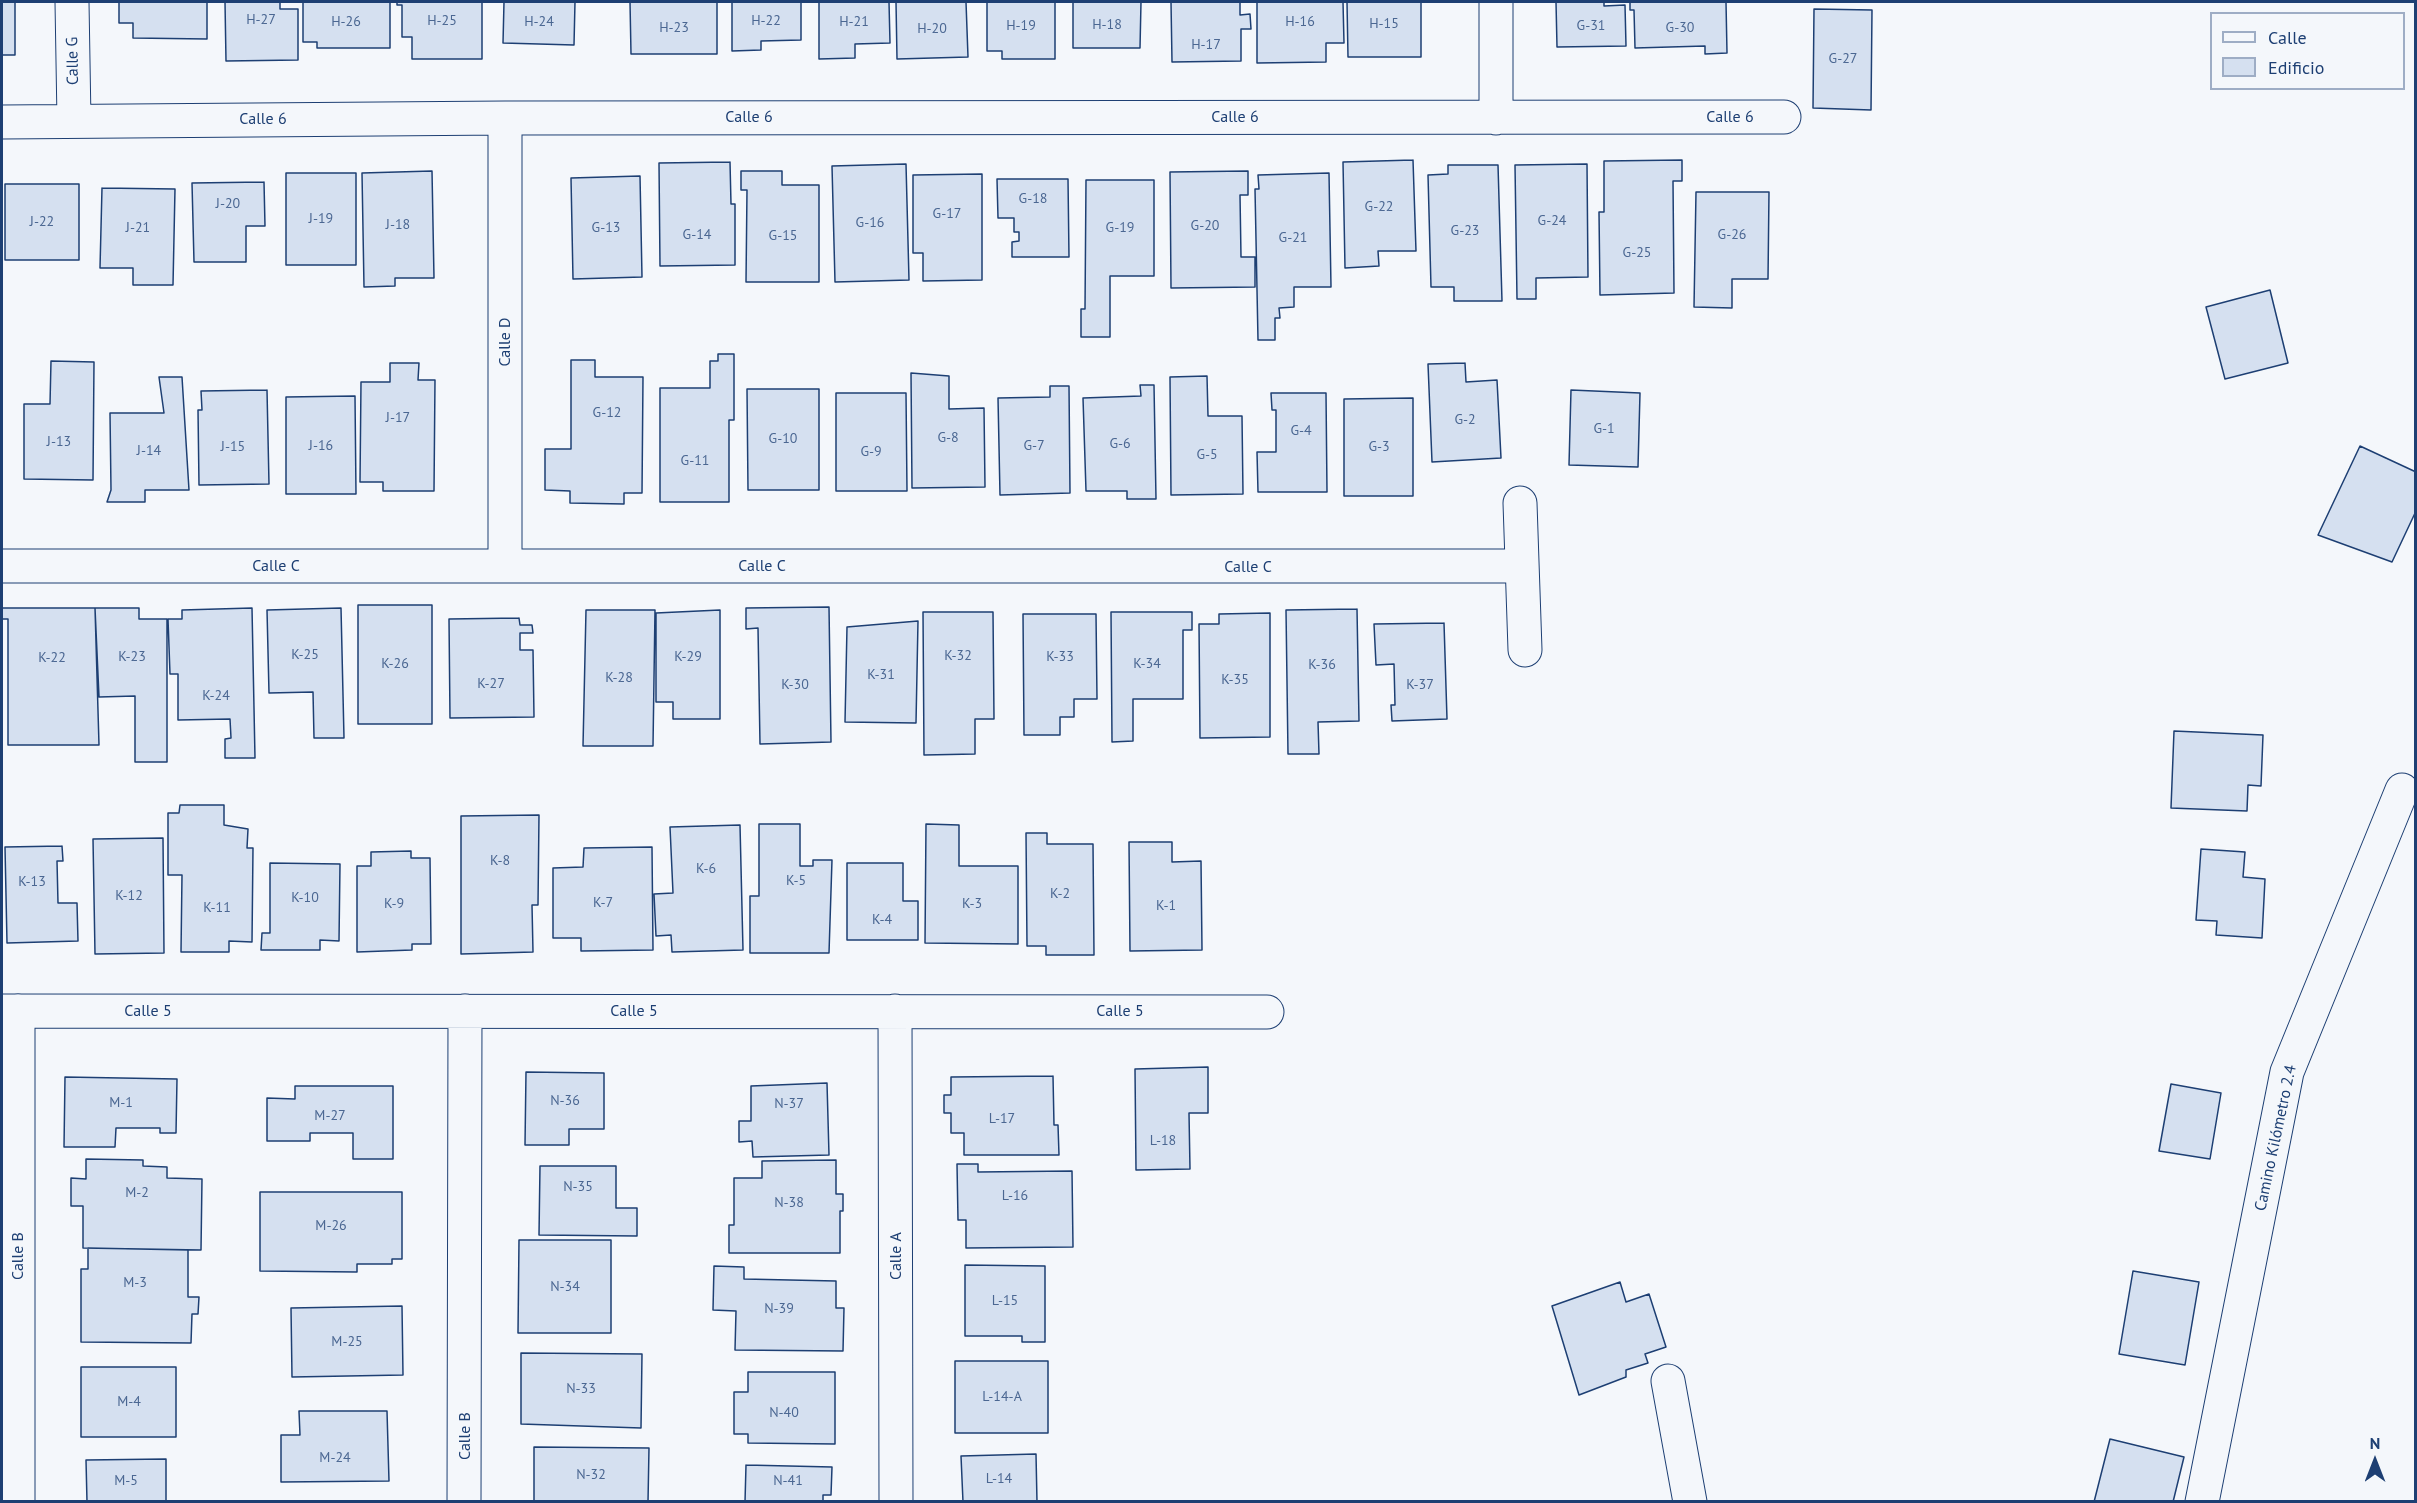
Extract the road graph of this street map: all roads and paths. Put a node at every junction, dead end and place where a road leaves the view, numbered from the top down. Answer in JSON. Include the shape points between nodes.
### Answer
{"nodes":[{"id":1,"x":72,"y":2,"type":"edge"},
{"id":2,"x":1496,"y":2,"type":"edge"},
{"id":3,"x":1784,"y":117,"type":"dead end"},
{"id":4,"x":505,"y":118,"type":"junction"},
{"id":5,"x":1496,"y":118,"type":"junction"},
{"id":6,"x":74,"y":120,"type":"junction"},
{"id":7,"x":2,"y":122,"type":"edge"},
{"id":8,"x":1520,"y":503,"type":"dead end"},
{"id":9,"x":2,"y":566,"type":"edge"},
{"id":10,"x":506,"y":566,"type":"junction"},
{"id":11,"x":1522,"y":566,"type":"junction"},
{"id":12,"x":1525,"y":650,"type":"dead end"},
{"id":13,"x":2402,"y":790,"type":"dead end"},
{"id":14,"x":10,"y":1011,"type":"edge"},
{"id":15,"x":465,"y":1011,"type":"junction"},
{"id":16,"x":895,"y":1011,"type":"junction"},
{"id":17,"x":1267,"y":1012,"type":"dead end"},
{"id":18,"x":1668,"y":1381,"type":"dead end"},
{"id":19,"x":18,"y":1502,"type":"edge"},
{"id":20,"x":465,"y":1502,"type":"edge"},
{"id":21,"x":896,"y":1502,"type":"edge"},
{"id":22,"x":1690,"y":1502,"type":"edge"},
{"id":23,"x":2202,"y":1502,"type":"edge"}],
"edges":[{"from":1,"to":6,"type":"street","name":"Calle G"},
{"from":2,"to":5,"type":"street"},
{"from":3,"to":5,"type":"street","name":"Calle 6"},
{"from":4,"to":5,"type":"street","name":"Calle 6"},
{"from":4,"to":6,"type":"street","name":"Calle 6"},
{"from":4,"to":10,"type":"street","name":"Calle D"},
{"from":6,"to":7,"type":"street","name":"Calle 6"},
{"from":8,"to":11,"type":"street"},
{"from":9,"to":10,"type":"street","name":"Calle C"},
{"from":10,"to":11,"type":"street","name":"Calle C"},
{"from":11,"to":12,"type":"street"},
{"from":13,"to":23,"type":"street","name":"Camino Kilómetro 2.4","via":[[2287,1072]]},
{"from":14,"to":15,"type":"street","name":"Calle 5"},
{"from":14,"to":19,"type":"street","name":"Calle B"},
{"from":15,"to":16,"type":"street","name":"Calle 5"},
{"from":15,"to":20,"type":"street","name":"Calle B"},
{"from":16,"to":17,"type":"street","name":"Calle 5"},
{"from":16,"to":21,"type":"street","name":"Calle A"},
{"from":18,"to":22,"type":"street"}]}
